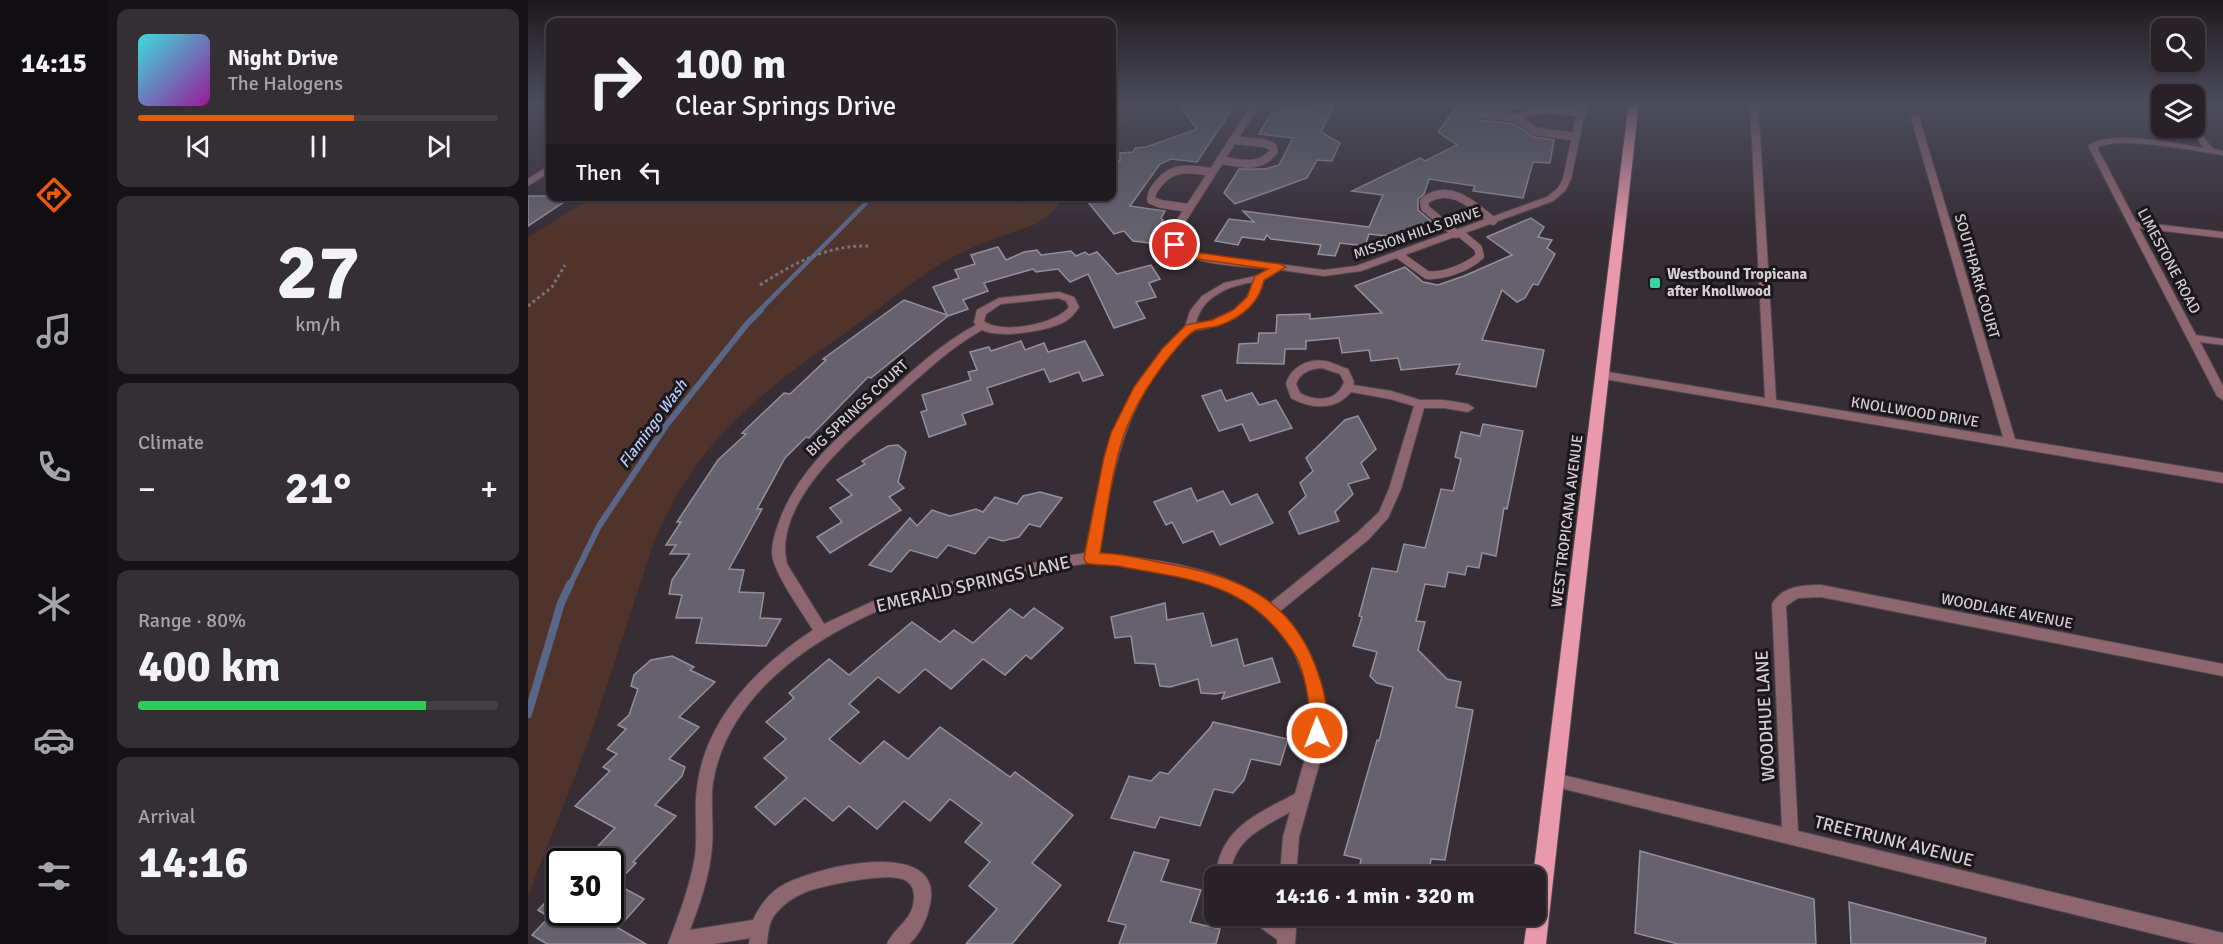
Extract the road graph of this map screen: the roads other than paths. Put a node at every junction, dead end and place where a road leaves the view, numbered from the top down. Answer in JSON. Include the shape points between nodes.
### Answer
{"nodes":[{"id":1,"x":1229,"y":146,"type":"edge"},
{"id":2,"x":1271,"y":146,"type":"edge"},
{"id":3,"x":1574,"y":146,"type":"edge"},
{"id":4,"x":1629,"y":146,"type":"edge"},
{"id":5,"x":1756,"y":146,"type":"edge"},
{"id":6,"x":1923,"y":146,"type":"edge"},
{"id":7,"x":2092,"y":146,"type":"edge"},
{"id":8,"x":2168,"y":146,"type":"edge"},
{"id":9,"x":2207,"y":146,"type":"edge"},
{"id":10,"x":2210,"y":151,"type":"junction"},
{"id":11,"x":2223,"y":153,"type":"edge"},
{"id":12,"x":1220,"y":160,"type":"junction"},
{"id":13,"x":546,"y":172,"type":"edge"},
{"id":14,"x":1212,"y":172,"type":"junction"},
{"id":15,"x":528,"y":183,"type":"edge"},
{"id":16,"x":1189,"y":208,"type":"junction"},
{"id":17,"x":1494,"y":221,"type":"junction"},
{"id":18,"x":2132,"y":224,"type":"junction"},
{"id":19,"x":1458,"y":233,"type":"junction"},
{"id":20,"x":2223,"y":235,"type":"edge"},
{"id":21,"x":1399,"y":255,"type":"junction"},
{"id":22,"x":1280,"y":267,"type":"junction"},
{"id":23,"x":1259,"y":278,"type":"junction"},
{"id":24,"x":982,"y":326,"type":"junction"},
{"id":25,"x":1190,"y":328,"type":"junction"},
{"id":26,"x":2192,"y":338,"type":"junction"},
{"id":27,"x":2223,"y":342,"type":"edge"},
{"id":28,"x":1602,"y":375,"type":"junction"},
{"id":29,"x":1348,"y":388,"type":"junction"},
{"id":30,"x":2223,"y":396,"type":"edge"},
{"id":31,"x":1771,"y":403,"type":"junction"},
{"id":32,"x":1420,"y":404,"type":"junction"},
{"id":33,"x":1468,"y":408,"type":"dead end"},
{"id":34,"x":2010,"y":443,"type":"junction"},
{"id":35,"x":2223,"y":478,"type":"edge"},
{"id":36,"x":1091,"y":558,"type":"junction"},
{"id":37,"x":1785,"y":597,"type":"joint"},
{"id":38,"x":1270,"y":610,"type":"junction"},
{"id":39,"x":821,"y":631,"type":"junction"},
{"id":40,"x":2223,"y":670,"type":"edge"},
{"id":41,"x":1554,"y":780,"type":"junction"},
{"id":42,"x":1300,"y":799,"type":"junction"},
{"id":43,"x":1790,"y":836,"type":"junction"},
{"id":44,"x":1224,"y":866,"type":"edge"},
{"id":45,"x":1289,"y":866,"type":"edge"},
{"id":46,"x":1269,"y":926,"type":"edge"},
{"id":47,"x":1288,"y":926,"type":"edge"},
{"id":48,"x":759,"y":936,"type":"edge"},
{"id":49,"x":1287,"y":941,"type":"edge"},
{"id":50,"x":2223,"y":942,"type":"edge"},
{"id":51,"x":678,"y":943,"type":"edge"},
{"id":52,"x":896,"y":944,"type":"edge"},
{"id":53,"x":1534,"y":944,"type":"edge"}],
"edges":[{"from":1,"to":12,"type":"street","name":"MISSION HILLS DRIVE"},
{"from":2,"to":12,"type":"lane","via":[[1274,151],[1269,160],[1260,164]]},
{"from":3,"to":17,"type":"street","name":"MISSION HILLS DRIVE","via":[[1567,179],[1558,193]]},
{"from":4,"to":28,"type":"main road","name":"WEST TROPICANA AVENUE"},
{"from":5,"to":31,"type":"street"},
{"from":6,"to":34,"type":"street","name":"SOUTHPARK COURT"},
{"from":7,"to":18,"type":"street","name":"LIMESTONE ROAD"},
{"from":8,"to":10,"type":"street","name":"LIMESTONE ROAD"},
{"from":9,"to":10,"type":"street"},
{"from":10,"to":11,"type":"street"},
{"from":12,"to":14,"type":"street","name":"MISSION HILLS DRIVE"},
{"from":13,"to":15,"type":"street"},
{"from":14,"to":16,"type":"street","name":"MISSION HILLS DRIVE"},
{"from":14,"to":16,"type":"lane","via":[[1169,171],[1151,194],[1151,200],[1157,203]]},
{"from":16,"to":22,"type":"street","name":"MISSION HILLS DRIVE","via":[[1173,236],[1175,245],[1183,252]]},
{"from":17,"to":19,"type":"street","name":"MISSION HILLS DRIVE"},
{"from":17,"to":19,"type":"lane","via":[[1454,194],[1437,193],[1427,198],[1425,208]]},
{"from":18,"to":20,"type":"street"},
{"from":18,"to":26,"type":"street","name":"LIMESTONE ROAD"},
{"from":19,"to":21,"type":"street","name":"MISSION HILLS DRIVE"},
{"from":19,"to":21,"type":"lane","via":[[1478,248],[1480,256],[1439,276],[1427,276]]},
{"from":21,"to":22,"type":"street","name":"MISSION HILLS DRIVE","via":[[1346,272]]},
{"from":22,"to":23,"type":"street"},
{"from":23,"to":25,"type":"street","via":[[1251,300],[1237,313]]},
{"from":23,"to":25,"type":"street","via":[[1212,293],[1198,305]]},
{"from":24,"to":24,"type":"street","via":[[1001,330],[1056,323],[1072,312],[1073,303],[1059,295],[999,301],[981,312]]},
{"from":24,"to":39,"type":"street","name":"BIG SPRINGS COURT","via":[[948,346],[826,453],[794,498],[780,534],[779,556]]},
{"from":25,"to":36,"type":"street","via":[[1152,371],[1118,433]]},
{"from":26,"to":27,"type":"street"},
{"from":26,"to":30,"type":"street","name":"LIMESTONE ROAD"},
{"from":28,"to":31,"type":"street","name":"KNOLLWOOD DRIVE"},
{"from":28,"to":41,"type":"main road","name":"WEST TROPICANA AVENUE"},
{"from":29,"to":29,"type":"street","via":[[1344,372],[1323,364],[1301,369],[1291,384],[1300,399],[1316,404],[1339,398]]},
{"from":29,"to":32,"type":"street"},
{"from":31,"to":34,"type":"street","name":"KNOLLWOOD DRIVE"},
{"from":32,"to":33,"type":"street"},
{"from":32,"to":38,"type":"street","via":[[1384,515]]},
{"from":34,"to":35,"type":"street","name":"KNOLLWOOD DRIVE"},
{"from":36,"to":38,"type":"street","name":"EMERALD SPRINGS LANE","via":[[1208,577],[1241,590]]},
{"from":36,"to":39,"type":"street","name":"EMERALD SPRINGS LANE","via":[[891,600],[856,612]]},
{"from":37,"to":40,"type":"street","name":"WOODLAKE AVENUE","via":[[1797,591],[1821,591]]},
{"from":37,"to":43,"type":"street","name":"WOODHUE LANE","via":[[1779,604]]},
{"from":38,"to":42,"type":"street","name":"EMERALD SPRINGS LANE","via":[[1298,644],[1314,685],[1317,733]]},
{"from":39,"to":51,"type":"street","name":"EMERALD SPRINGS LANE","via":[[771,669],[737,709],[724,732],[706,778],[700,876]]},
{"from":41,"to":43,"type":"street","name":"TREETRUNK AVENUE"},
{"from":41,"to":53,"type":"main road","name":"WEST TROPICANA AVENUE"},
{"from":42,"to":44,"type":"lane","via":[[1236,838],[1224,857]]},
{"from":42,"to":45,"type":"street","name":"EMERALD SPRINGS LANE"},
{"from":43,"to":50,"type":"street","name":"TREETRUNK AVENUE"},
{"from":46,"to":49,"type":"lane"},
{"from":47,"to":49,"type":"street"},
{"from":48,"to":51,"type":"street"},
{"from":48,"to":52,"type":"street","via":[[775,902],[800,885],[902,869],[920,882],[923,905],[910,931]]}]}
